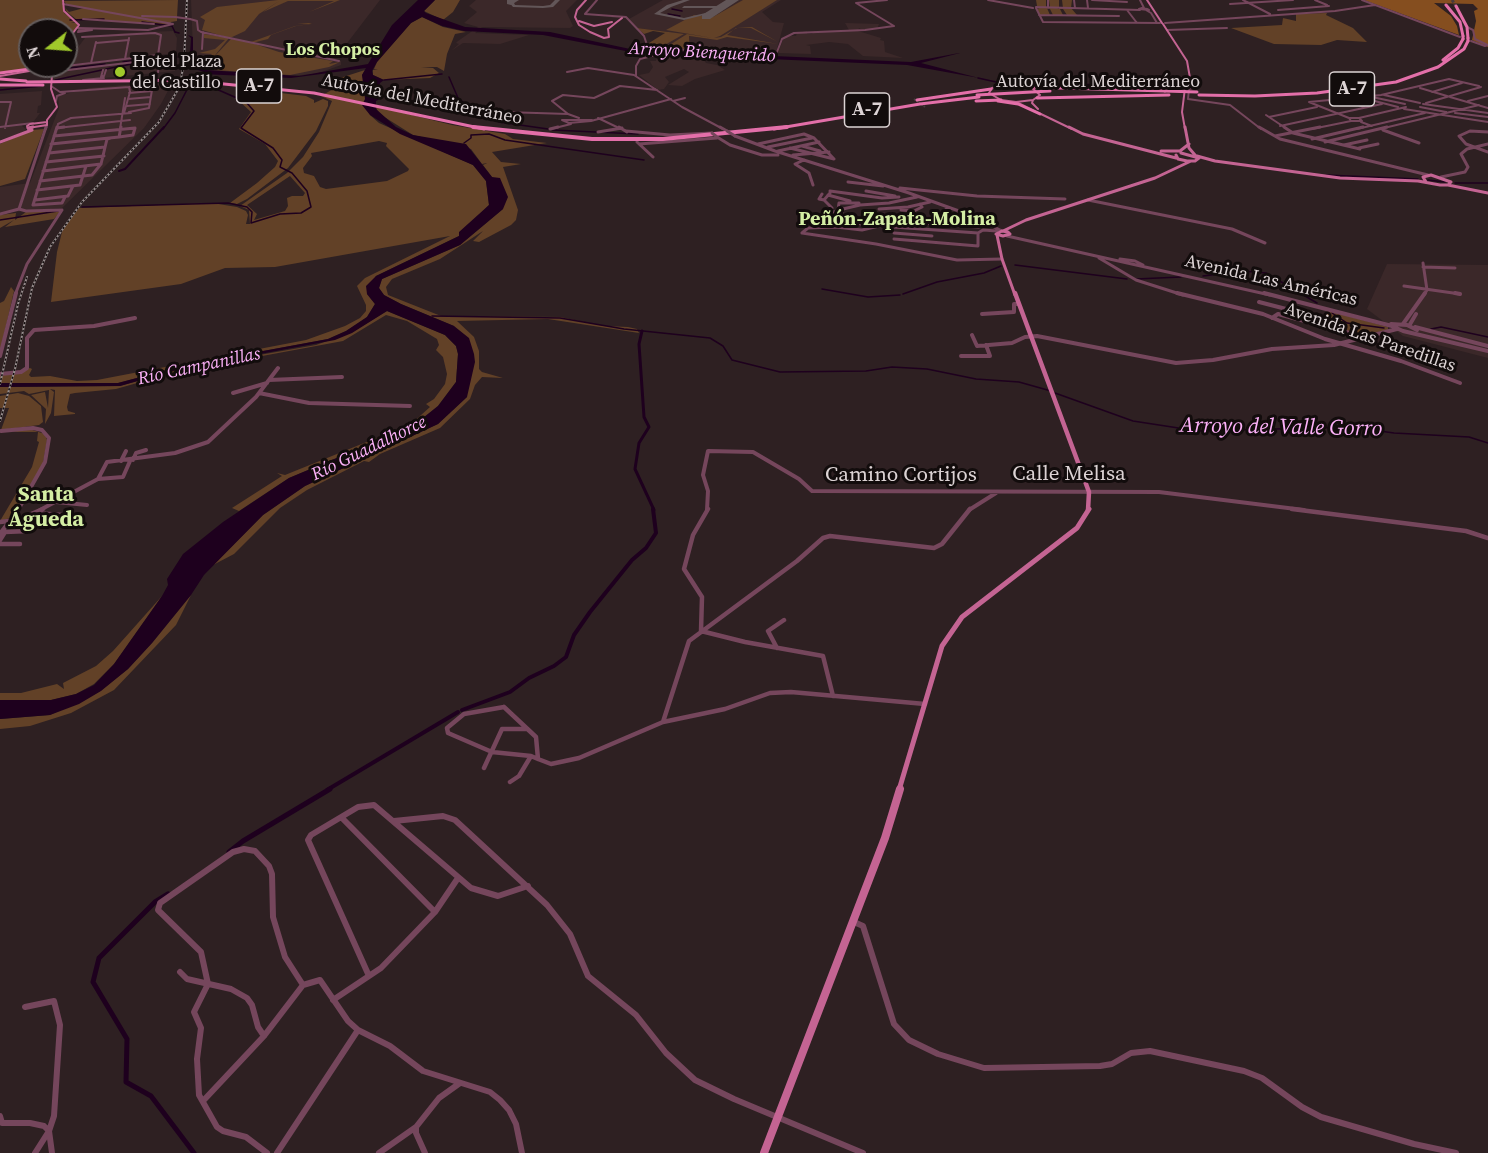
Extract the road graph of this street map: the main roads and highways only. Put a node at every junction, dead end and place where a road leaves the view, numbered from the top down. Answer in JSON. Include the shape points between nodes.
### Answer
{"nodes":[{"id":1,"x":588,"y":0,"type":"edge"},
{"id":2,"x":1147,"y":0,"type":"edge"},
{"id":3,"x":63,"y":2,"type":"edge"},
{"id":4,"x":1446,"y":5,"type":"dead end"},
{"id":5,"x":1456,"y":6,"type":"dead end"},
{"id":6,"x":615,"y":17,"type":"road end"},
{"id":7,"x":74,"y":18,"type":"edge"},
{"id":8,"x":624,"y":18,"type":"road end"},
{"id":9,"x":579,"y":21,"type":"junction"},
{"id":10,"x":606,"y":38,"type":"junction"},
{"id":11,"x":1188,"y":73,"type":"junction"},
{"id":12,"x":18,"y":75,"type":"edge"},
{"id":13,"x":1184,"y":77,"type":"junction"},
{"id":14,"x":50,"y":78,"type":"edge"},
{"id":15,"x":1190,"y":78,"type":"junction"},
{"id":16,"x":0,"y":80,"type":"edge"},
{"id":17,"x":205,"y":81,"type":"junction"},
{"id":18,"x":27,"y":83,"type":"junction"},
{"id":19,"x":1182,"y":83,"type":"junction"},
{"id":20,"x":51,"y":84,"type":"junction"},
{"id":21,"x":1189,"y":84,"type":"junction"},
{"id":22,"x":1026,"y":87,"type":"junction"},
{"id":23,"x":1185,"y":88,"type":"junction"},
{"id":24,"x":991,"y":89,"type":"junction"},
{"id":25,"x":1167,"y":93,"type":"junction"},
{"id":26,"x":1221,"y":95,"type":"junction"},
{"id":27,"x":1035,"y":99,"type":"junction"},
{"id":28,"x":1000,"y":100,"type":"junction"},
{"id":29,"x":973,"y":101,"type":"junction"},
{"id":30,"x":1016,"y":102,"type":"junction"},
{"id":31,"x":854,"y":114,"type":"junction"},
{"id":32,"x":1040,"y":114,"type":"junction"},
{"id":33,"x":51,"y":117,"type":"junction"},
{"id":34,"x":35,"y":122,"type":"junction"},
{"id":35,"x":47,"y":126,"type":"junction"},
{"id":36,"x":27,"y":128,"type":"junction"},
{"id":37,"x":38,"y":128,"type":"junction"},
{"id":38,"x":25,"y":132,"type":"junction"},
{"id":39,"x":0,"y":142,"type":"edge"},
{"id":40,"x":1124,"y":145,"type":"junction"},
{"id":41,"x":1189,"y":146,"type":"junction"},
{"id":42,"x":1143,"y":151,"type":"junction"},
{"id":43,"x":1196,"y":155,"type":"junction"},
{"id":44,"x":1178,"y":156,"type":"junction"},
{"id":45,"x":1215,"y":160,"type":"junction"},
{"id":46,"x":1193,"y":161,"type":"junction"},
{"id":47,"x":1179,"y":165,"type":"junction"},
{"id":48,"x":1173,"y":170,"type":"junction"},
{"id":49,"x":1424,"y":177,"type":"junction"},
{"id":50,"x":1411,"y":181,"type":"junction"},
{"id":51,"x":1449,"y":181,"type":"junction"},
{"id":52,"x":1426,"y":182,"type":"junction"},
{"id":53,"x":1447,"y":185,"type":"junction"},
{"id":54,"x":1467,"y":188,"type":"junction"},
{"id":55,"x":1488,"y":194,"type":"edge"},
{"id":56,"x":1002,"y":231,"type":"junction"},
{"id":57,"x":998,"y":242,"type":"junction"},
{"id":58,"x":764,"y":1153,"type":"edge"}],
"edges":[{"from":1,"to":9,"type":"main road","via":[[579,12]]},
{"from":1,"to":10,"type":"main road","via":[[576,12],[576,20],[585,29]]},
{"from":2,"to":11,"type":"main road","via":[[1186,61]]},
{"from":3,"to":7,"type":"main road","via":[[64,11]]},
{"from":4,"to":26,"type":"highway","name":"Autovía del Mediterráneo","number":"A-7","via":[[1460,22],[1462,37],[1448,58],[1423,70],[1390,80],[1314,91]]},
{"from":5,"to":26,"type":"highway","name":"Autovía del Mediterráneo","number":"A-7","via":[[1469,40],[1453,59],[1419,75],[1317,93]]},
{"from":6,"to":9,"type":"main road","via":[[611,23],[598,26]]},
{"from":8,"to":10,"type":"main road","via":[[609,27],[610,35]]},
{"from":9,"to":10,"type":"main road"},
{"from":11,"to":13,"type":"main road"},
{"from":11,"to":15,"type":"main road"},
{"from":12,"to":16,"type":"highway"},
{"from":13,"to":15,"type":"main road"},
{"from":13,"to":19,"type":"main road","via":[[1179,79]]},
{"from":14,"to":20,"type":"main road"},
{"from":15,"to":21,"type":"main road","via":[[1195,80]]},
{"from":16,"to":18,"type":"highway"},
{"from":16,"to":18,"type":"highway"},
{"from":16,"to":18,"type":"highway"},
{"from":17,"to":18,"type":"highway","name":"Autovía del Mediterráneo","number":"A-7","bridge":true},
{"from":17,"to":20,"type":"highway","name":"Autovía del Mediterráneo","number":"A-7","bridge":true},
{"from":17,"to":31,"type":"highway","name":"Autovía del Mediterráneo","number":"A-7","via":[[315,92],[448,123],[591,139],[691,138],[760,131]]},
{"from":18,"to":20,"type":"highway","name":"Autovía del Mediterráneo","bridge":true},
{"from":19,"to":21,"type":"main road"},
{"from":19,"to":23,"type":"main road"},
{"from":20,"to":33,"type":"main road","via":[[57,107]]},
{"from":21,"to":23,"type":"main road"},
{"from":22,"to":24,"type":"main road","via":[[1005,85]]},
{"from":22,"to":25,"type":"highway"},
{"from":22,"to":27,"type":"main road","via":[[1039,93]]},
{"from":23,"to":41,"type":"main road","via":[[1182,112]]},
{"from":24,"to":28,"type":"main road","via":[[989,93]]},
{"from":24,"to":31,"type":"highway"},
{"from":25,"to":26,"type":"highway","bridge":true},
{"from":25,"to":27,"type":"highway"},
{"from":25,"to":31,"type":"highway","name":"Autovía del Mediterráneo","number":"A-7","bridge":true,"via":[[978,96]]},
{"from":27,"to":30,"type":"main road"},
{"from":27,"to":40,"type":"main road","via":[[1034,105],[1055,120]]},
{"from":28,"to":29,"type":"highway"},
{"from":28,"to":30,"type":"main road"},
{"from":29,"to":31,"type":"highway"},
{"from":29,"to":32,"type":"highway","via":[[1012,103]]},
{"from":30,"to":32,"type":"main road"},
{"from":32,"to":42,"type":"main road","via":[[1083,134]]},
{"from":33,"to":34,"type":"main road"},
{"from":33,"to":35,"type":"main road"},
{"from":34,"to":35,"type":"main road"},
{"from":34,"to":36,"type":"main road"},
{"from":35,"to":37,"type":"main road"},
{"from":36,"to":37,"type":"main road"},
{"from":36,"to":38,"type":"main road"},
{"from":37,"to":38,"type":"main road"},
{"from":38,"to":39,"type":"main road"},
{"from":40,"to":41,"type":"main road","via":[[1172,152]]},
{"from":40,"to":44,"type":"main road"},
{"from":41,"to":43,"type":"main road"},
{"from":41,"to":44,"type":"main road"},
{"from":42,"to":44,"type":"main road"},
{"from":42,"to":48,"type":"main road","via":[[1174,160]]},
{"from":43,"to":44,"type":"main road"},
{"from":43,"to":45,"type":"main road"},
{"from":43,"to":46,"type":"main road","via":[[1198,158]]},
{"from":44,"to":46,"type":"main road"},
{"from":44,"to":47,"type":"main road"},
{"from":45,"to":46,"type":"main road"},
{"from":45,"to":50,"type":"main road","via":[[1340,178]]},
{"from":46,"to":47,"type":"main road"},
{"from":47,"to":48,"type":"main road"},
{"from":48,"to":56,"type":"main road"},
{"from":49,"to":50,"type":"main road"},
{"from":49,"to":51,"type":"main road"},
{"from":49,"to":52,"type":"main road"},
{"from":50,"to":52,"type":"main road"},
{"from":51,"to":53,"type":"main road"},
{"from":51,"to":54,"type":"main road"},
{"from":52,"to":53,"type":"main road"},
{"from":53,"to":54,"type":"main road"},
{"from":54,"to":55,"type":"main road"},
{"from":56,"to":57,"type":"main road"},
{"from":56,"to":57,"type":"main road"},
{"from":57,"to":58,"type":"main road","via":[[1089,492],[1089,509],[1077,528],[975,605],[950,631],[854,922]]}]}
